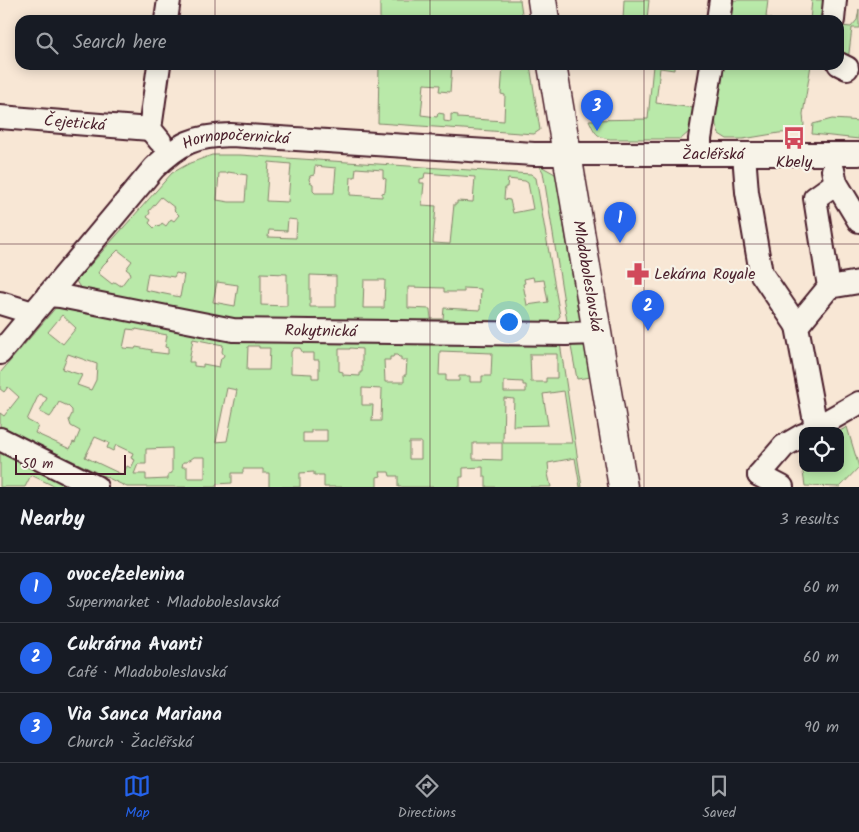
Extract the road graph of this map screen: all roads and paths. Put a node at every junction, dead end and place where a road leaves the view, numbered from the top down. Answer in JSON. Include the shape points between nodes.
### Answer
{"nodes":[{"id":1,"x":169,"y":0,"type":"edge"},
{"id":2,"x":542,"y":0,"type":"edge"},
{"id":3,"x":721,"y":0,"type":"edge"},
{"id":4,"x":835,"y":0,"type":"edge"},
{"id":5,"x":167,"y":15,"type":"edge"},
{"id":6,"x":544,"y":15,"type":"edge"},
{"id":7,"x":719,"y":15,"type":"edge"},
{"id":8,"x":834,"y":15,"type":"edge"},
{"id":9,"x":158,"y":70,"type":"edge"},
{"id":10,"x":553,"y":70,"type":"edge"},
{"id":11,"x":711,"y":70,"type":"edge"},
{"id":12,"x":0,"y":117,"type":"edge"},
{"id":13,"x":150,"y":129,"type":"junction"},
{"id":14,"x":170,"y":153,"type":"junction"},
{"id":15,"x":567,"y":154,"type":"junction"},
{"id":16,"x":700,"y":154,"type":"junction"},
{"id":17,"x":744,"y":154,"type":"junction"},
{"id":18,"x":832,"y":154,"type":"junction"},
{"id":19,"x":859,"y":154,"type":"edge"},
{"id":20,"x":836,"y":183,"type":"junction"},
{"id":21,"x":859,"y":221,"type":"edge"},
{"id":22,"x":859,"y":282,"type":"edge"},
{"id":23,"x":829,"y":288,"type":"junction"},
{"id":24,"x":48,"y":295,"type":"junction"},
{"id":25,"x":0,"y":303,"type":"edge"},
{"id":26,"x":33,"y":313,"type":"junction"},
{"id":27,"x":797,"y":326,"type":"junction"},
{"id":28,"x":597,"y":333,"type":"junction"},
{"id":29,"x":0,"y":353,"type":"edge"},
{"id":30,"x":859,"y":403,"type":"edge"},
{"id":31,"x":810,"y":427,"type":"edge"},
{"id":32,"x":817,"y":427,"type":"edge"},
{"id":33,"x":799,"y":437,"type":"edge"},
{"id":34,"x":0,"y":439,"type":"edge"},
{"id":35,"x":760,"y":481,"type":"edge"},
{"id":36,"x":96,"y":487,"type":"edge"},
{"id":37,"x":623,"y":487,"type":"edge"},
{"id":38,"x":782,"y":487,"type":"edge"}],
"edges":[{"from":1,"to":5,"type":"street"},
{"from":2,"to":6,"type":"main road"},
{"from":3,"to":7,"type":"street"},
{"from":4,"to":8,"type":"street"},
{"from":9,"to":13,"type":"street"},
{"from":10,"to":15,"type":"main road","name":"Mladoboleslavská"},
{"from":11,"to":16,"type":"street"},
{"from":12,"to":13,"type":"street","name":"Čejetická"},
{"from":13,"to":14,"type":"street"},
{"from":14,"to":15,"type":"street","name":"Hornopočernická","via":[[203,138],[231,135]]},
{"from":14,"to":24,"type":"street","name":"Hornopočernická"},
{"from":15,"to":16,"type":"street","name":"Žacléřská"},
{"from":15,"to":28,"type":"main road","name":"Mladoboleslavská"},
{"from":16,"to":17,"type":"street","name":"Žacléřská"},
{"from":17,"to":18,"type":"street","name":"Žacléřská"},
{"from":17,"to":27,"type":"street","via":[[746,192],[761,273]]},
{"from":18,"to":19,"type":"street","name":"Žacléřská"},
{"from":18,"to":20,"type":"street"},
{"from":20,"to":21,"type":"street"},
{"from":20,"to":23,"type":"street","via":[[815,198]]},
{"from":22,"to":23,"type":"street"},
{"from":23,"to":27,"type":"street"},
{"from":24,"to":26,"type":"street","name":"Hornopočernická"},
{"from":24,"to":28,"type":"street","name":"Rokytnická","via":[[233,330]]},
{"from":25,"to":26,"type":"street"},
{"from":26,"to":29,"type":"street","name":"Hornopočernická"},
{"from":27,"to":31,"type":"street"},
{"from":28,"to":37,"type":"main road","name":"Mladoboleslavská"},
{"from":30,"to":32,"type":"street"},
{"from":33,"to":35,"type":"street","via":[[784,446]]},
{"from":34,"to":36,"type":"street"},
{"from":35,"to":38,"type":"street"}]}
